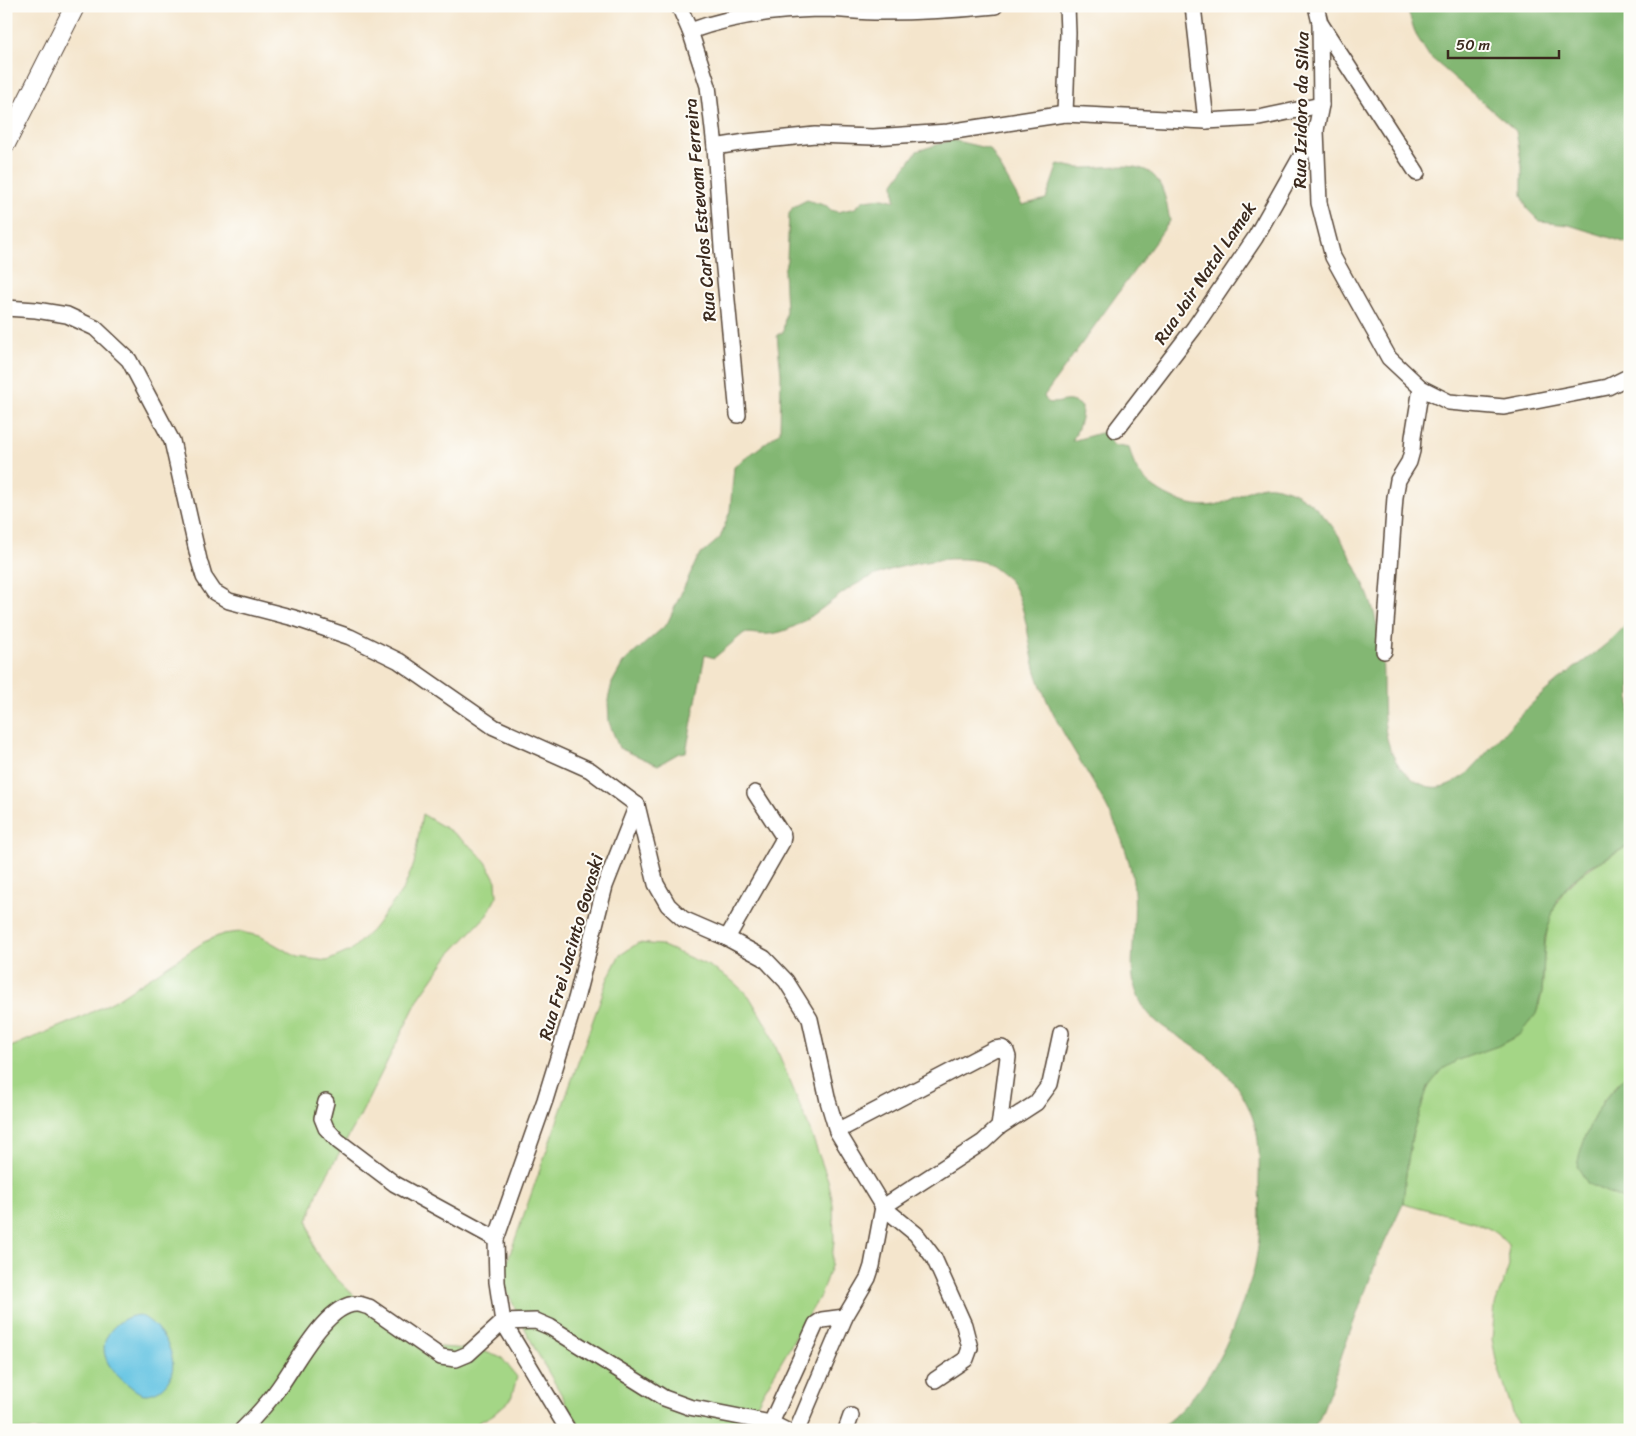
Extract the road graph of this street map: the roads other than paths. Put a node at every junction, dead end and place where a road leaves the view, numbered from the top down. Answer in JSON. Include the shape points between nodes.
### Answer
{"nodes":[{"id":1,"x":75,"y":6,"type":"edge"},
{"id":2,"x":679,"y":6,"type":"edge"},
{"id":3,"x":994,"y":6,"type":"edge"},
{"id":4,"x":1067,"y":6,"type":"edge"},
{"id":5,"x":1193,"y":6,"type":"edge"},
{"id":6,"x":1316,"y":6,"type":"edge"},
{"id":7,"x":1320,"y":23,"type":"junction"},
{"id":8,"x":690,"y":31,"type":"junction"},
{"id":9,"x":1321,"y":105,"type":"junction"},
{"id":10,"x":1065,"y":114,"type":"junction"},
{"id":11,"x":1206,"y":121,"type":"junction"},
{"id":12,"x":1316,"y":130,"type":"junction"},
{"id":13,"x":6,"y":142,"type":"edge"},
{"id":14,"x":716,"y":147,"type":"junction"},
{"id":15,"x":1417,"y":173,"type":"dead end"},
{"id":16,"x":6,"y":308,"type":"edge"},
{"id":17,"x":1630,"y":376,"type":"edge"},
{"id":18,"x":1421,"y":388,"type":"junction"},
{"id":19,"x":738,"y":415,"type":"dead end"},
{"id":20,"x":1116,"y":430,"type":"dead end"},
{"id":21,"x":1384,"y":651,"type":"dead end"},
{"id":22,"x":754,"y":793,"type":"dead end"},
{"id":23,"x":637,"y":805,"type":"junction"},
{"id":24,"x":728,"y":938,"type":"junction"},
{"id":25,"x":1061,"y":1033,"type":"dead end"},
{"id":26,"x":326,"y":1102,"type":"dead end"},
{"id":27,"x":999,"y":1127,"type":"junction"},
{"id":28,"x":837,"y":1131,"type":"junction"},
{"id":29,"x":883,"y":1207,"type":"junction"},
{"id":30,"x":496,"y":1239,"type":"junction"},
{"id":31,"x":845,"y":1317,"type":"junction"},
{"id":32,"x":503,"y":1322,"type":"junction"},
{"id":33,"x":935,"y":1380,"type":"dead end"},
{"id":34,"x":771,"y":1423,"type":"junction"},
{"id":35,"x":242,"y":1430,"type":"edge"},
{"id":36,"x":568,"y":1430,"type":"edge"},
{"id":37,"x":785,"y":1430,"type":"edge"},
{"id":38,"x":796,"y":1430,"type":"edge"}],
"edges":[{"from":1,"to":13,"type":"main road"},
{"from":2,"to":8,"type":"street","name":"Rua Carlos Estevam Ferreira"},
{"from":3,"to":8,"type":"street","via":[[961,10],[772,12],[716,22]]},
{"from":4,"to":10,"type":"street"},
{"from":5,"to":11,"type":"street"},
{"from":6,"to":7,"type":"street","name":"Rua Izidoro da Silva"},
{"from":7,"to":9,"type":"street","name":"Rua Izidoro da Silva"},
{"from":7,"to":15,"type":"street"},
{"from":8,"to":14,"type":"street","name":"Rua Carlos Estevam Ferreira","via":[[708,86]]},
{"from":9,"to":11,"type":"street","via":[[1259,118]]},
{"from":9,"to":12,"type":"street","name":"Rua Izidoro da Silva"},
{"from":10,"to":11,"type":"street"},
{"from":10,"to":14,"type":"street","via":[[948,132],[873,138],[815,135]]},
{"from":12,"to":18,"type":"street","name":"Rua Izidoro da Silva","via":[[1318,203],[1333,257],[1389,358]]},
{"from":12,"to":20,"type":"street","name":"Rua Jair Natal Lamek","via":[[1249,246],[1194,328]]},
{"from":14,"to":19,"type":"street","name":"Rua Carlos Estevam Ferreira"},
{"from":16,"to":23,"type":"street","via":[[67,315],[95,328],[129,360],[172,441],[204,578],[214,592],[229,602],[294,618],[350,637],[399,661],[494,727],[590,770]]},
{"from":17,"to":18,"type":"street","name":"Rua Izidoro da Silva","via":[[1608,386],[1504,407],[1449,402]]},
{"from":18,"to":21,"type":"street","via":[[1412,451],[1398,480],[1395,497]]},
{"from":22,"to":24,"type":"street","via":[[783,836],[782,842]]},
{"from":23,"to":24,"type":"street","via":[[656,884],[668,905],[683,919]]},
{"from":23,"to":30,"type":"street","name":"Rua Frei Jacinto Govaski","via":[[605,886],[565,1036]]},
{"from":24,"to":28,"type":"street","via":[[764,958],[786,981],[810,1020]]},
{"from":25,"to":27,"type":"street","via":[[1050,1084],[1036,1103]]},
{"from":26,"to":30,"type":"street","via":[[322,1118],[338,1141],[395,1184]]},
{"from":27,"to":28,"type":"street","via":[[1008,1057],[1002,1048],[994,1049]]},
{"from":27,"to":29,"type":"street","via":[[982,1142]]},
{"from":28,"to":29,"type":"street"},
{"from":29,"to":31,"type":"street","via":[[868,1278]]},
{"from":29,"to":33,"type":"street","via":[[916,1234],[934,1258],[964,1326],[970,1348],[966,1358]]},
{"from":30,"to":32,"type":"street","name":"Rua Frei Jacinto Govaski","via":[[497,1282]]},
{"from":31,"to":34,"type":"street","via":[[816,1324]]},
{"from":31,"to":38,"type":"street"},
{"from":32,"to":34,"type":"street","via":[[536,1321],[550,1327],[664,1398],[689,1407]]},
{"from":32,"to":35,"type":"street","via":[[468,1354],[456,1359],[441,1358],[369,1307],[356,1304],[341,1310],[322,1324],[280,1387]]},
{"from":32,"to":36,"type":"street","name":"Rua Frei Jacinto Govaski"},
{"from":34,"to":37,"type":"street"}]}
